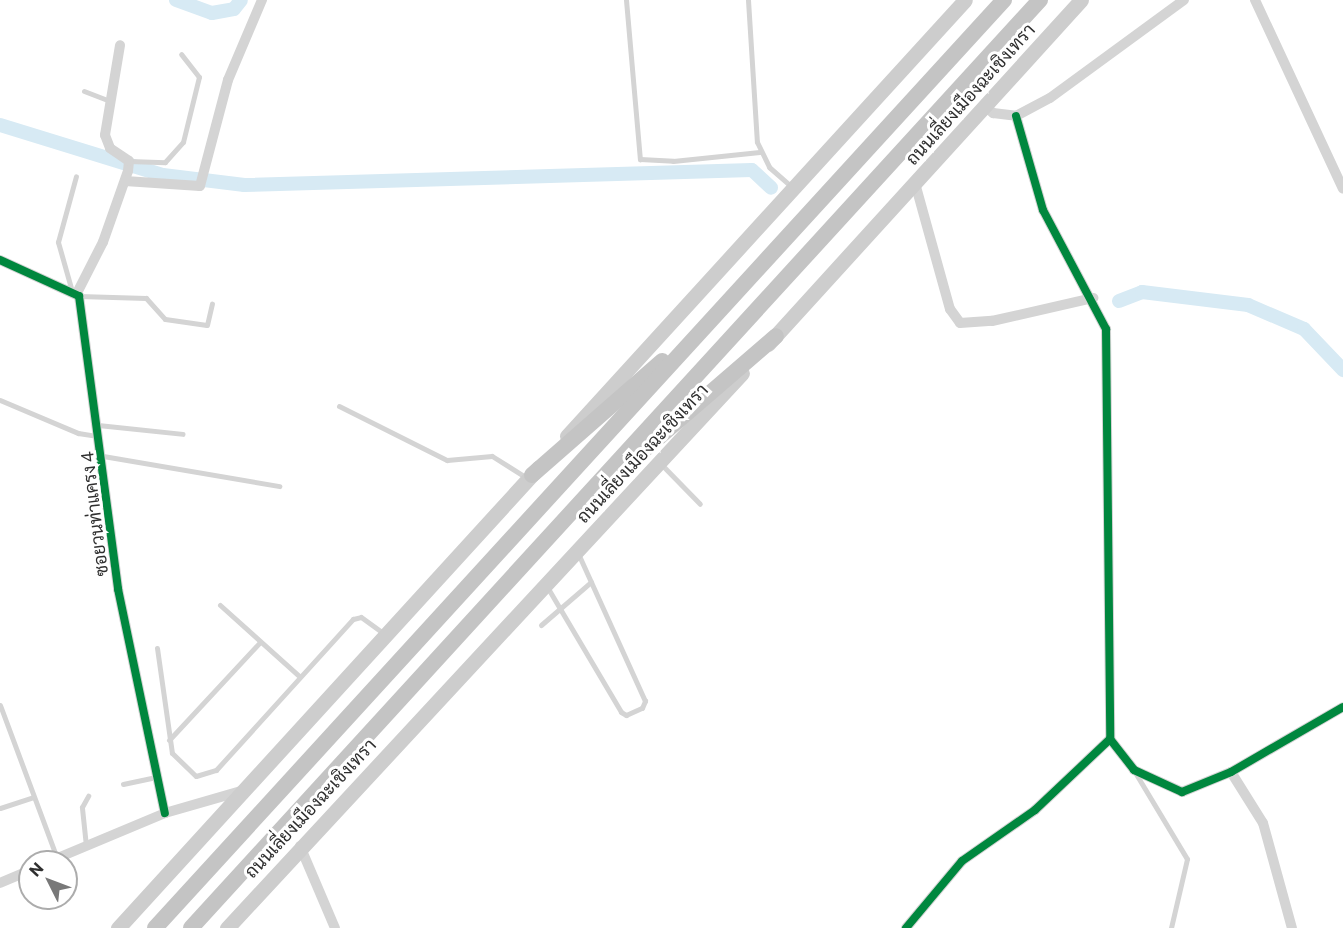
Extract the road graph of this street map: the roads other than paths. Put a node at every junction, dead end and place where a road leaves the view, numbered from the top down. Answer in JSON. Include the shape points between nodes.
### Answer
{"nodes":[{"id":1,"x":262,"y":0,"type":"edge"},
{"id":2,"x":626,"y":0,"type":"edge"},
{"id":3,"x":748,"y":0,"type":"edge"},
{"id":4,"x":965,"y":0,"type":"edge"},
{"id":5,"x":1004,"y":0,"type":"edge"},
{"id":6,"x":1040,"y":0,"type":"edge"},
{"id":7,"x":1081,"y":0,"type":"edge"},
{"id":8,"x":1184,"y":0,"type":"edge"},
{"id":9,"x":1255,"y":0,"type":"edge"},
{"id":10,"x":120,"y":45,"type":"dead end"},
{"id":11,"x":181,"y":54,"type":"dead end"},
{"id":12,"x":84,"y":91,"type":"dead end"},
{"id":13,"x":107,"y":100,"type":"junction"},
{"id":14,"x":985,"y":106,"type":"junction"},
{"id":15,"x":1016,"y":116,"type":"junction"},
{"id":16,"x":760,"y":152,"type":"junction"},
{"id":17,"x":129,"y":161,"type":"junction"},
{"id":18,"x":76,"y":176,"type":"dead end"},
{"id":19,"x":125,"y":181,"type":"junction"},
{"id":20,"x":915,"y":183,"type":"junction"},
{"id":21,"x":795,"y":189,"type":"junction"},
{"id":22,"x":1343,"y":189,"type":"edge"},
{"id":23,"x":0,"y":260,"type":"edge"},
{"id":24,"x":76,"y":292,"type":"junction"},
{"id":25,"x":1093,"y":298,"type":"junction"},
{"id":26,"x":212,"y":304,"type":"dead end"},
{"id":27,"x":726,"y":305,"type":"junction"},
{"id":28,"x":776,"y":336,"type":"junction"},
{"id":29,"x":0,"y":400,"type":"edge"},
{"id":30,"x":339,"y":406,"type":"dead end"},
{"id":31,"x":99,"y":430,"type":"junction"},
{"id":32,"x":183,"y":434,"type":"dead end"},
{"id":33,"x":103,"y":456,"type":"junction"},
{"id":34,"x":660,"y":463,"type":"junction"},
{"id":35,"x":530,"y":477,"type":"junction"},
{"id":36,"x":279,"y":486,"type":"dead end"},
{"id":37,"x":700,"y":504,"type":"dead end"},
{"id":38,"x":572,"y":512,"type":"junction"},
{"id":39,"x":577,"y":551,"type":"junction"},
{"id":40,"x":591,"y":582,"type":"junction"},
{"id":41,"x":546,"y":583,"type":"junction"},
{"id":42,"x":220,"y":605,"type":"dead end"},
{"id":43,"x":561,"y":606,"type":"junction"},
{"id":44,"x":541,"y":625,"type":"dead end"},
{"id":45,"x":384,"y":634,"type":"junction"},
{"id":46,"x":260,"y":642,"type":"junction"},
{"id":47,"x":157,"y":648,"type":"dead end"},
{"id":48,"x":299,"y":676,"type":"junction"},
{"id":49,"x":0,"y":705,"type":"edge"},
{"id":50,"x":1343,"y":707,"type":"edge"},
{"id":51,"x":169,"y":740,"type":"junction"},
{"id":52,"x":1110,"y":740,"type":"junction"},
{"id":53,"x":1134,"y":770,"type":"junction"},
{"id":54,"x":1231,"y":772,"type":"junction"},
{"id":55,"x":157,"y":777,"type":"junction"},
{"id":56,"x":123,"y":784,"type":"dead end"},
{"id":57,"x":241,"y":791,"type":"junction"},
{"id":58,"x":88,"y":796,"type":"dead end"},
{"id":59,"x":33,"y":797,"type":"junction"},
{"id":60,"x":0,"y":808,"type":"edge"},
{"id":61,"x":165,"y":813,"type":"junction"},
{"id":62,"x":86,"y":846,"type":"junction"},
{"id":63,"x":300,"y":846,"type":"junction"},
{"id":64,"x":50,"y":850,"type":"edge"},
{"id":65,"x":77,"y":850,"type":"edge"},
{"id":66,"x":18,"y":875,"type":"edge"},
{"id":67,"x":0,"y":883,"type":"edge"},
{"id":68,"x":118,"y":928,"type":"edge"},
{"id":69,"x":155,"y":928,"type":"edge"},
{"id":70,"x":192,"y":928,"type":"edge"},
{"id":71,"x":227,"y":928,"type":"edge"},
{"id":72,"x":335,"y":928,"type":"edge"},
{"id":73,"x":906,"y":928,"type":"edge"},
{"id":74,"x":1171,"y":928,"type":"edge"},
{"id":75,"x":1292,"y":928,"type":"edge"}],
"edges":[{"from":1,"to":19,"type":"street","via":[[228,80],[200,186]]},
{"from":2,"to":16,"type":"lane","via":[[640,159],[673,161]]},
{"from":3,"to":16,"type":"lane"},
{"from":4,"to":21,"type":"main road"},
{"from":5,"to":27,"type":"highway","name":"ถนนเลี่ยงเมืองฉะเชิงเทรา"},
{"from":6,"to":38,"type":"highway","name":"ถนนเลี่ยงเมืองฉะเชิงเทรา"},
{"from":7,"to":14,"type":"main road","name":"ถนนเลี่ยงเมืองฉะเชิงเทรา"},
{"from":8,"to":15,"type":"street","via":[[1050,98]]},
{"from":9,"to":22,"type":"street"},
{"from":10,"to":13,"type":"street"},
{"from":11,"to":17,"type":"lane","via":[[199,76],[183,142],[165,162]]},
{"from":12,"to":13,"type":"lane"},
{"from":13,"to":17,"type":"street","via":[[107,142]]},
{"from":14,"to":15,"type":"street","via":[[993,113]]},
{"from":14,"to":20,"type":"main road","name":"ถนนเลี่ยงเมืองฉะเชิงเทรา"},
{"from":15,"to":25,"type":"street","via":[[1043,210]]},
{"from":16,"to":21,"type":"lane"},
{"from":17,"to":19,"type":"street"},
{"from":18,"to":24,"type":"lane","via":[[58,242]]},
{"from":19,"to":24,"type":"street"},
{"from":20,"to":25,"type":"street","via":[[950,309],[960,323],[992,321]]},
{"from":20,"to":28,"type":"main road","name":"ถนนเลี่ยงเมืองฉะเชิงเทรา"},
{"from":21,"to":35,"type":"main road"},
{"from":23,"to":24,"type":"street"},
{"from":24,"to":26,"type":"lane","via":[[146,298],[165,319],[207,325]]},
{"from":24,"to":31,"type":"street","name":"ซอยวนท่าแครง 4"},
{"from":25,"to":52,"type":"street","via":[[1106,329]]},
{"from":27,"to":35,"type":"highway"},
{"from":27,"to":69,"type":"highway","name":"ถนนเลี่ยงเมืองฉะเชิงเทรา"},
{"from":28,"to":34,"type":"main road","name":"ถนนเลี่ยงเมืองฉะเชิงเทรา"},
{"from":28,"to":38,"type":"highway"},
{"from":29,"to":31,"type":"lane","via":[[78,433]]},
{"from":30,"to":35,"type":"lane","via":[[447,460],[492,456]]},
{"from":31,"to":32,"type":"lane"},
{"from":31,"to":33,"type":"street","name":"ซอยวนท่าแครง 4"},
{"from":33,"to":36,"type":"lane"},
{"from":33,"to":55,"type":"street","name":"ซอยวนท่าแครง 4","via":[[118,589]]},
{"from":34,"to":37,"type":"lane"},
{"from":34,"to":39,"type":"main road","name":"ถนนเลี่ยงเมืองฉะเชิงเทรา"},
{"from":35,"to":45,"type":"main road"},
{"from":38,"to":70,"type":"highway","name":"ถนนเลี่ยงเมืองฉะเชิงเทรา"},
{"from":39,"to":40,"type":"lane"},
{"from":39,"to":41,"type":"main road","name":"ถนนเลี่ยงเมืองฉะเชิงเทรา"},
{"from":40,"to":43,"type":"lane"},
{"from":40,"to":43,"type":"lane","via":[[645,701],[642,708],[626,715],[621,711]]},
{"from":41,"to":43,"type":"lane"},
{"from":41,"to":63,"type":"main road","name":"ถนนเลี่ยงเมืองฉะเชิงเทรา"},
{"from":42,"to":46,"type":"lane"},
{"from":43,"to":44,"type":"lane"},
{"from":45,"to":48,"type":"lane","via":[[361,617],[353,619]]},
{"from":45,"to":57,"type":"main road"},
{"from":46,"to":48,"type":"lane"},
{"from":46,"to":51,"type":"lane"},
{"from":47,"to":51,"type":"lane"},
{"from":48,"to":51,"type":"lane","via":[[206,775],[196,776],[177,762]]},
{"from":49,"to":59,"type":"lane"},
{"from":50,"to":54,"type":"street"},
{"from":52,"to":53,"type":"street"},
{"from":52,"to":73,"type":"street","via":[[1044,803],[962,861]]},
{"from":53,"to":54,"type":"street","via":[[1176,792]]},
{"from":53,"to":74,"type":"lane","via":[[1187,859]]},
{"from":54,"to":75,"type":"street","via":[[1263,823]]},
{"from":55,"to":56,"type":"lane"},
{"from":55,"to":61,"type":"street","name":"ซอยวนท่าแครง 4"},
{"from":57,"to":61,"type":"street"},
{"from":57,"to":68,"type":"main road"},
{"from":58,"to":62,"type":"lane","via":[[82,807]]},
{"from":59,"to":60,"type":"lane"},
{"from":59,"to":64,"type":"lane"},
{"from":61,"to":62,"type":"street"},
{"from":62,"to":65,"type":"street"},
{"from":63,"to":71,"type":"main road","name":"ถนนเลี่ยงเมืองฉะเชิงเทรา"},
{"from":63,"to":72,"type":"street"},
{"from":66,"to":67,"type":"street"}]}
